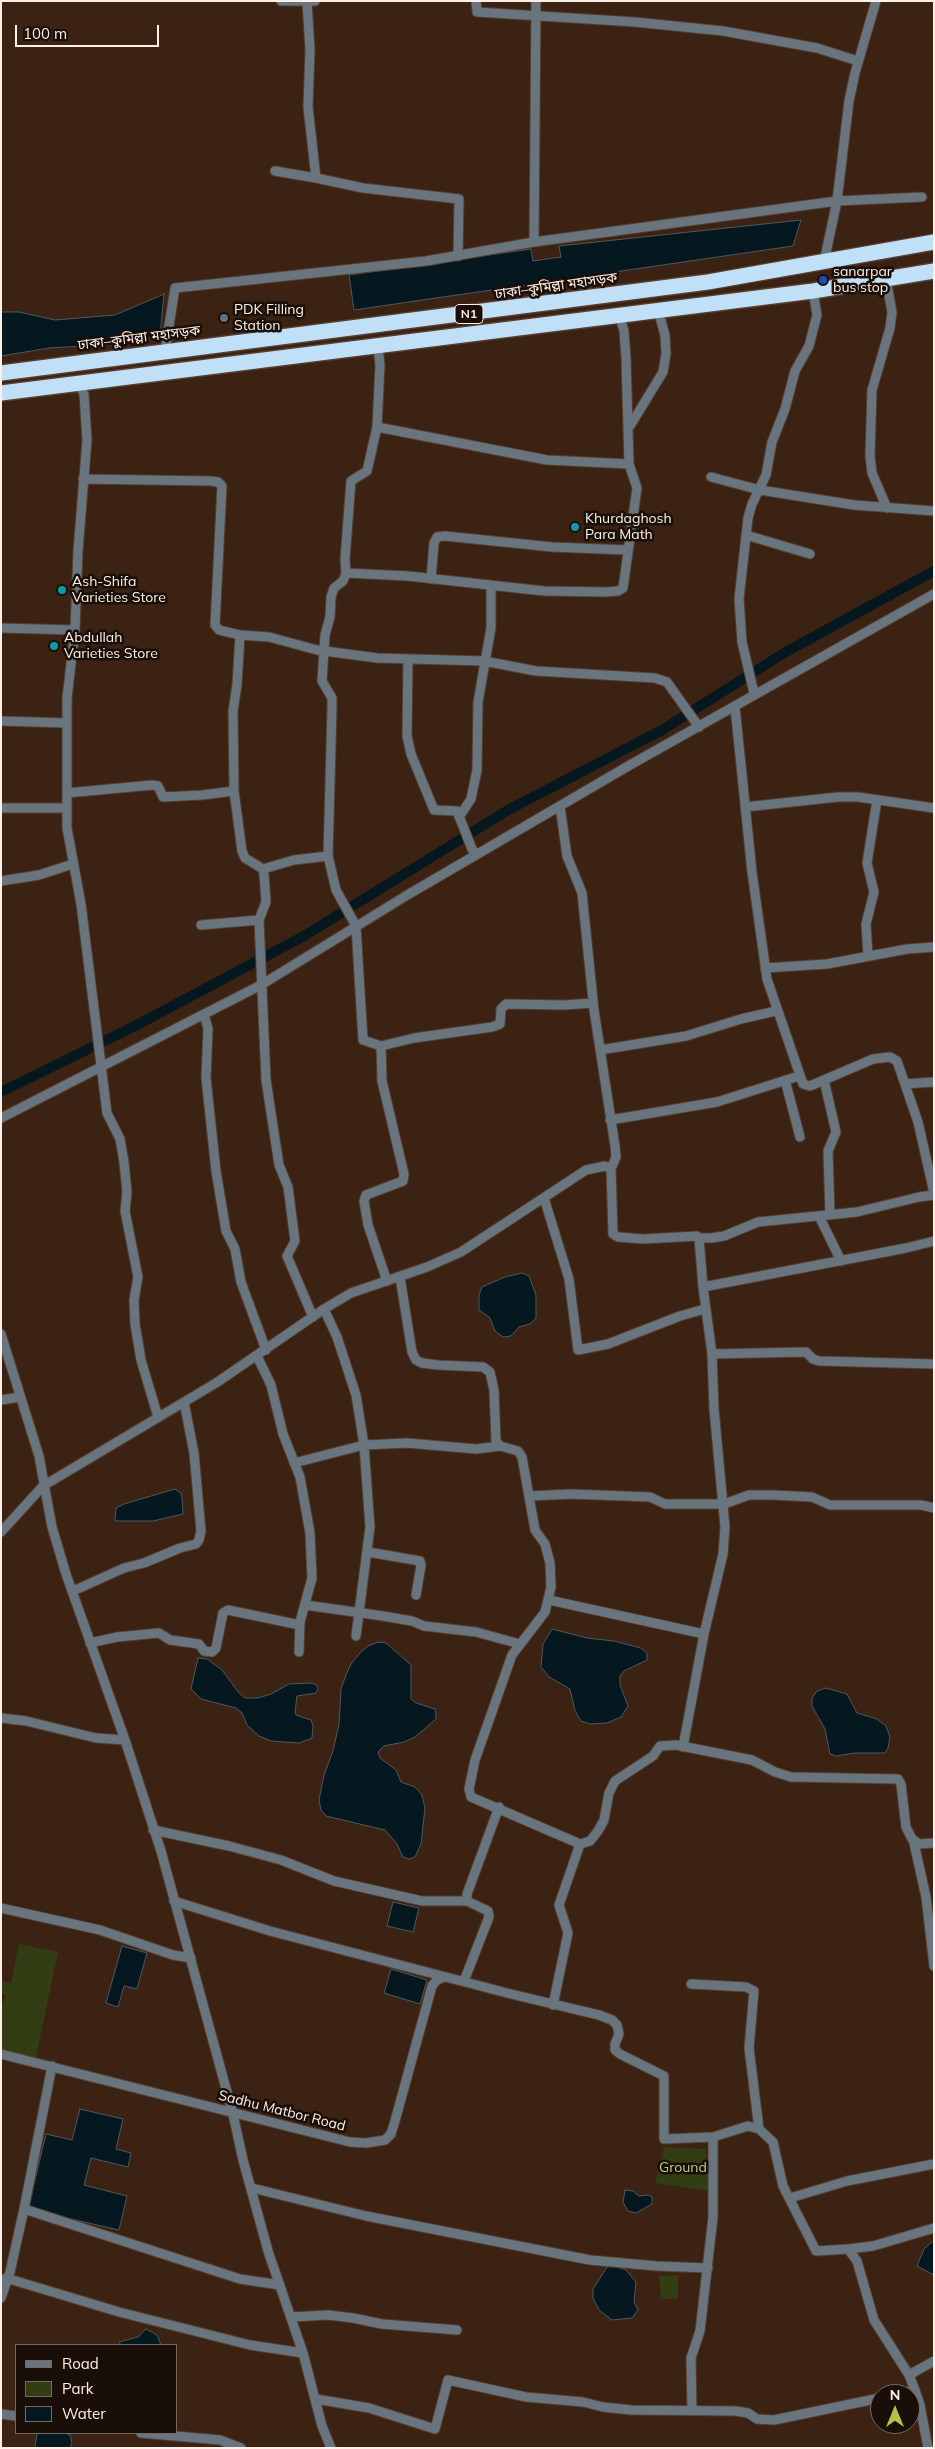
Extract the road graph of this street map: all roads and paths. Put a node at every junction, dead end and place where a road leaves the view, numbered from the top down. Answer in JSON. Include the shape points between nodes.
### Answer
{"nodes":[{"id":1,"x":281,"y":1,"type":"edge"},
{"id":2,"x":476,"y":1,"type":"edge"},
{"id":3,"x":536,"y":1,"type":"edge"},
{"id":4,"x":876,"y":1,"type":"edge"},
{"id":5,"x":311,"y":2,"type":"edge"},
{"id":6,"x":536,"y":16,"type":"junction"},
{"id":7,"x":858,"y":61,"type":"junction"},
{"id":8,"x":275,"y":171,"type":"dead end"},
{"id":9,"x":316,"y":178,"type":"junction"},
{"id":10,"x":922,"y":198,"type":"dead end"},
{"id":11,"x":837,"y":201,"type":"junction"},
{"id":12,"x":534,"y":242,"type":"junction"},
{"id":13,"x":934,"y":242,"type":"edge"},
{"id":14,"x":458,"y":256,"type":"junction"},
{"id":15,"x":824,"y":262,"type":"junction"},
{"id":16,"x":934,"y":271,"type":"edge"},
{"id":17,"x":886,"y":279,"type":"junction"},
{"id":18,"x":813,"y":291,"type":"junction"},
{"id":19,"x":658,"y":310,"type":"junction"},
{"id":20,"x":619,"y":314,"type":"junction"},
{"id":21,"x":378,"y":347,"type":"junction"},
{"id":22,"x":165,"y":351,"type":"junction"},
{"id":23,"x":1,"y":373,"type":"edge"},
{"id":24,"x":79,"y":383,"type":"junction"},
{"id":25,"x":1,"y":394,"type":"edge"},
{"id":26,"x":377,"y":427,"type":"junction"},
{"id":27,"x":629,"y":427,"type":"junction"},
{"id":28,"x":629,"y":464,"type":"junction"},
{"id":29,"x":711,"y":477,"type":"dead end"},
{"id":30,"x":83,"y":479,"type":"junction"},
{"id":31,"x":760,"y":490,"type":"junction"},
{"id":32,"x":886,"y":508,"type":"junction"},
{"id":33,"x":934,"y":512,"type":"edge"},
{"id":34,"x":746,"y":536,"type":"junction"},
{"id":35,"x":627,"y":550,"type":"junction"},
{"id":36,"x":810,"y":554,"type":"dead end"},
{"id":37,"x":346,"y":573,"type":"junction"},
{"id":38,"x":432,"y":579,"type":"junction"},
{"id":39,"x":491,"y":586,"type":"junction"},
{"id":40,"x":934,"y":594,"type":"edge"},
{"id":41,"x":1,"y":628,"type":"edge"},
{"id":42,"x":75,"y":630,"type":"junction"},
{"id":43,"x":240,"y":635,"type":"junction"},
{"id":44,"x":325,"y":651,"type":"junction"},
{"id":45,"x":408,"y":659,"type":"junction"},
{"id":46,"x":484,"y":661,"type":"junction"},
{"id":47,"x":754,"y":694,"type":"junction"},
{"id":48,"x":735,"y":707,"type":"junction"},
{"id":49,"x":1,"y":720,"type":"edge"},
{"id":50,"x":67,"y":723,"type":"junction"},
{"id":51,"x":699,"y":727,"type":"junction"},
{"id":52,"x":234,"y":791,"type":"junction"},
{"id":53,"x":67,"y":793,"type":"junction"},
{"id":54,"x":877,"y":800,"type":"junction"},
{"id":55,"x":560,"y":806,"type":"junction"},
{"id":56,"x":745,"y":807,"type":"junction"},
{"id":57,"x":1,"y":808,"type":"edge"},
{"id":58,"x":67,"y":808,"type":"junction"},
{"id":59,"x":934,"y":808,"type":"edge"},
{"id":60,"x":459,"y":817,"type":"junction"},
{"id":61,"x":474,"y":852,"type":"junction"},
{"id":62,"x":328,"y":856,"type":"junction"},
{"id":63,"x":73,"y":864,"type":"junction"},
{"id":64,"x":263,"y":869,"type":"junction"},
{"id":65,"x":1,"y":881,"type":"edge"},
{"id":66,"x":259,"y":920,"type":"junction"},
{"id":67,"x":201,"y":925,"type":"dead end"},
{"id":68,"x":356,"y":926,"type":"junction"},
{"id":69,"x":934,"y":948,"type":"edge"},
{"id":70,"x":868,"y":956,"type":"junction"},
{"id":71,"x":765,"y":968,"type":"junction"},
{"id":72,"x":261,"y":985,"type":"junction"},
{"id":73,"x":593,"y":1003,"type":"junction"},
{"id":74,"x":776,"y":1011,"type":"junction"},
{"id":75,"x":204,"y":1014,"type":"junction"},
{"id":76,"x":381,"y":1046,"type":"junction"},
{"id":77,"x":600,"y":1050,"type":"junction"},
{"id":78,"x":101,"y":1066,"type":"junction"},
{"id":79,"x":800,"y":1076,"type":"junction"},
{"id":80,"x":785,"y":1080,"type":"junction"},
{"id":81,"x":824,"y":1080,"type":"junction"},
{"id":82,"x":934,"y":1082,"type":"edge"},
{"id":83,"x":905,"y":1084,"type":"junction"},
{"id":84,"x":1,"y":1118,"type":"edge"},
{"id":85,"x":610,"y":1120,"type":"junction"},
{"id":86,"x":800,"y":1137,"type":"dead end"},
{"id":87,"x":611,"y":1170,"type":"junction"},
{"id":88,"x":934,"y":1194,"type":"edge"},
{"id":89,"x":544,"y":1198,"type":"junction"},
{"id":90,"x":830,"y":1215,"type":"junction"},
{"id":91,"x":819,"y":1216,"type":"junction"},
{"id":92,"x":699,"y":1238,"type":"junction"},
{"id":93,"x":934,"y":1241,"type":"edge"},
{"id":94,"x":841,"y":1261,"type":"junction"},
{"id":95,"x":400,"y":1276,"type":"junction"},
{"id":96,"x":387,"y":1281,"type":"junction"},
{"id":97,"x":703,"y":1287,"type":"junction"},
{"id":98,"x":324,"y":1309,"type":"junction"},
{"id":99,"x":705,"y":1309,"type":"junction"},
{"id":100,"x":313,"y":1318,"type":"junction"},
{"id":101,"x":2,"y":1338,"type":"edge"},
{"id":102,"x":266,"y":1350,"type":"junction"},
{"id":103,"x":712,"y":1354,"type":"junction"},
{"id":104,"x":257,"y":1356,"type":"junction"},
{"id":105,"x":934,"y":1364,"type":"edge"},
{"id":106,"x":20,"y":1397,"type":"junction"},
{"id":107,"x":1,"y":1400,"type":"edge"},
{"id":108,"x":184,"y":1402,"type":"junction"},
{"id":109,"x":158,"y":1417,"type":"junction"},
{"id":110,"x":364,"y":1446,"type":"junction"},
{"id":111,"x":500,"y":1446,"type":"junction"},
{"id":112,"x":294,"y":1463,"type":"junction"},
{"id":113,"x":43,"y":1486,"type":"junction"},
{"id":114,"x":530,"y":1496,"type":"junction"},
{"id":115,"x":724,"y":1504,"type":"junction"},
{"id":116,"x":934,"y":1508,"type":"edge"},
{"id":117,"x":1,"y":1532,"type":"edge"},
{"id":118,"x":368,"y":1552,"type":"junction"},
{"id":119,"x":73,"y":1591,"type":"junction"},
{"id":120,"x":416,"y":1595,"type":"dead end"},
{"id":121,"x":549,"y":1600,"type":"junction"},
{"id":122,"x":304,"y":1605,"type":"junction"},
{"id":123,"x":360,"y":1613,"type":"junction"},
{"id":124,"x":300,"y":1625,"type":"junction"},
{"id":125,"x":704,"y":1634,"type":"junction"},
{"id":126,"x":356,"y":1636,"type":"dead end"},
{"id":127,"x":90,"y":1643,"type":"junction"},
{"id":128,"x":520,"y":1644,"type":"junction"},
{"id":129,"x":300,"y":1652,"type":"dead end"},
{"id":130,"x":1,"y":1718,"type":"edge"},
{"id":131,"x":125,"y":1740,"type":"junction"},
{"id":132,"x":683,"y":1746,"type":"junction"},
{"id":133,"x":499,"y":1807,"type":"junction"},
{"id":134,"x":153,"y":1830,"type":"junction"},
{"id":135,"x":914,"y":1842,"type":"junction"},
{"id":136,"x":934,"y":1842,"type":"edge"},
{"id":137,"x":580,"y":1844,"type":"junction"},
{"id":138,"x":174,"y":1901,"type":"junction"},
{"id":139,"x":467,"y":1901,"type":"junction"},
{"id":140,"x":1,"y":1908,"type":"edge"},
{"id":141,"x":191,"y":1958,"type":"junction"},
{"id":142,"x":934,"y":1966,"type":"edge"},
{"id":143,"x":444,"y":1977,"type":"junction"},
{"id":144,"x":464,"y":1981,"type":"junction"},
{"id":145,"x":691,"y":1984,"type":"dead end"},
{"id":146,"x":553,"y":2005,"type":"junction"},
{"id":147,"x":1,"y":2054,"type":"edge"},
{"id":148,"x":52,"y":2066,"type":"junction"},
{"id":149,"x":233,"y":2114,"type":"junction"},
{"id":150,"x":759,"y":2129,"type":"junction"},
{"id":151,"x":713,"y":2137,"type":"junction"},
{"id":152,"x":934,"y":2164,"type":"edge"},
{"id":153,"x":252,"y":2188,"type":"junction"},
{"id":154,"x":790,"y":2198,"type":"junction"},
{"id":155,"x":24,"y":2209,"type":"junction"},
{"id":156,"x":934,"y":2228,"type":"edge"},
{"id":157,"x":848,"y":2249,"type":"junction"},
{"id":158,"x":708,"y":2268,"type":"junction"},
{"id":159,"x":6,"y":2278,"type":"junction"},
{"id":160,"x":280,"y":2285,"type":"junction"},
{"id":161,"x":1,"y":2298,"type":"edge"},
{"id":162,"x":291,"y":2317,"type":"junction"},
{"id":163,"x":457,"y":2330,"type":"dead end"},
{"id":164,"x":303,"y":2353,"type":"junction"},
{"id":165,"x":934,"y":2361,"type":"edge"},
{"id":166,"x":909,"y":2376,"type":"junction"},
{"id":167,"x":912,"y":2384,"type":"edge"},
{"id":168,"x":316,"y":2399,"type":"junction"},
{"id":169,"x":870,"y":2400,"type":"edge"},
{"id":170,"x":920,"y":2405,"type":"edge"},
{"id":171,"x":692,"y":2411,"type":"junction"},
{"id":172,"x":1,"y":2414,"type":"edge"},
{"id":173,"x":15,"y":2416,"type":"edge"},
{"id":174,"x":148,"y":2434,"type":"edge"},
{"id":175,"x":220,"y":2444,"type":"edge"},
{"id":176,"x":242,"y":2448,"type":"edge"},
{"id":177,"x":331,"y":2448,"type":"edge"},
{"id":178,"x":928,"y":2448,"type":"edge"}],
"edges":[{"from":1,"to":5,"type":"street"},
{"from":2,"to":6,"type":"street","via":[[477,12]]},
{"from":3,"to":6,"type":"street"},
{"from":4,"to":7,"type":"street"},
{"from":5,"to":9,"type":"street","via":[[308,107]]},
{"from":6,"to":7,"type":"street","via":[[723,31],[817,48]]},
{"from":6,"to":12,"type":"street"},
{"from":7,"to":11,"type":"street","via":[[849,101]]},
{"from":8,"to":9,"type":"street"},
{"from":9,"to":14,"type":"street","via":[[363,188],[459,199]]},
{"from":10,"to":11,"type":"street"},
{"from":11,"to":12,"type":"street"},
{"from":11,"to":15,"type":"street"},
{"from":12,"to":14,"type":"street"},
{"from":13,"to":15,"type":"highway","name":"ঢাকা–কুমিল্লা মহাসড়ক","number":"N1"},
{"from":14,"to":22,"type":"street","via":[[175,288]]},
{"from":15,"to":22,"type":"highway","name":"ঢাকা–কুমিল্লা মহাসড়ক","number":"N1","via":[[708,282],[502,310]]},
{"from":16,"to":17,"type":"highway","number":"N1"},
{"from":17,"to":18,"type":"highway","number":"N1"},
{"from":17,"to":32,"type":"street","via":[[892,312],[872,390],[870,456],[872,473]]},
{"from":18,"to":19,"type":"highway","number":"N1"},
{"from":18,"to":31,"type":"street","via":[[816,315],[809,346],[795,371]]},
{"from":19,"to":20,"type":"highway","number":"N1"},
{"from":19,"to":27,"type":"street","via":[[665,335],[663,372]]},
{"from":20,"to":21,"type":"highway","number":"N1"},
{"from":20,"to":27,"type":"street","via":[[624,331]]},
{"from":21,"to":24,"type":"highway","number":"N1"},
{"from":21,"to":26,"type":"street"},
{"from":22,"to":23,"type":"highway","name":"ঢাকা–কুমিল্লা মহাসড়ক","number":"N1"},
{"from":24,"to":25,"type":"highway","number":"N1"},
{"from":24,"to":30,"type":"street","via":[[87,416]]},
{"from":26,"to":28,"type":"street","via":[[547,460]]},
{"from":26,"to":37,"type":"street","via":[[367,471],[351,481]]},
{"from":27,"to":28,"type":"street"},
{"from":28,"to":35,"type":"street","via":[[637,488]]},
{"from":29,"to":31,"type":"street"},
{"from":30,"to":42,"type":"street"},
{"from":30,"to":43,"type":"street","via":[[218,482],[222,486],[222,494],[215,625],[219,630]]},
{"from":31,"to":32,"type":"street"},
{"from":31,"to":34,"type":"street","via":[[752,504]]},
{"from":32,"to":33,"type":"street"},
{"from":34,"to":36,"type":"street"},
{"from":34,"to":47,"type":"street","via":[[739,599],[740,627]]},
{"from":35,"to":38,"type":"street","via":[[437,537]]},
{"from":35,"to":39,"type":"street","via":[[623,588],[618,591],[569,592]]},
{"from":37,"to":38,"type":"street"},
{"from":37,"to":44,"type":"street","via":[[331,597]]},
{"from":38,"to":39,"type":"street"},
{"from":39,"to":46,"type":"street","via":[[491,628]]},
{"from":40,"to":47,"type":"street"},
{"from":41,"to":42,"type":"street"},
{"from":42,"to":50,"type":"street","via":[[68,681]]},
{"from":43,"to":44,"type":"street","via":[[269,636]]},
{"from":43,"to":52,"type":"street","via":[[232,711]]},
{"from":44,"to":45,"type":"street"},
{"from":44,"to":62,"type":"street","via":[[322,681],[332,698]]},
{"from":45,"to":46,"type":"street"},
{"from":45,"to":60,"type":"street","via":[[408,744],[434,810],[457,811]]},
{"from":46,"to":51,"type":"street","via":[[536,671],[655,678],[667,682],[676,692]]},
{"from":46,"to":60,"type":"street","via":[[476,730],[477,770],[471,799]]},
{"from":47,"to":48,"type":"street"},
{"from":48,"to":51,"type":"street"},
{"from":48,"to":56,"type":"street"},
{"from":49,"to":50,"type":"street"},
{"from":50,"to":53,"type":"street"},
{"from":51,"to":55,"type":"street"},
{"from":52,"to":53,"type":"street","via":[[163,797],[158,786],[152,786]]},
{"from":52,"to":64,"type":"street","via":[[242,851],[245,858]]},
{"from":53,"to":58,"type":"street"},
{"from":54,"to":56,"type":"street","via":[[838,797]]},
{"from":54,"to":59,"type":"street"},
{"from":54,"to":70,"type":"street","via":[[867,862],[874,892],[866,924]]},
{"from":55,"to":61,"type":"street"},
{"from":55,"to":73,"type":"street","via":[[567,856],[582,894]]},
{"from":56,"to":71,"type":"street"},
{"from":57,"to":58,"type":"street"},
{"from":58,"to":63,"type":"street"},
{"from":60,"to":61,"type":"street"},
{"from":61,"to":68,"type":"street"},
{"from":62,"to":64,"type":"street","via":[[294,860]]},
{"from":62,"to":68,"type":"street","via":[[339,895]]},
{"from":63,"to":65,"type":"street","via":[[39,875]]},
{"from":63,"to":78,"type":"street"},
{"from":64,"to":66,"type":"street","via":[[266,902]]},
{"from":66,"to":67,"type":"street"},
{"from":66,"to":72,"type":"street"},
{"from":68,"to":72,"type":"street"},
{"from":68,"to":76,"type":"street","via":[[363,1040]]},
{"from":69,"to":70,"type":"street"},
{"from":70,"to":71,"type":"street","via":[[827,964]]},
{"from":71,"to":74,"type":"street"},
{"from":72,"to":75,"type":"street"},
{"from":72,"to":100,"type":"street","via":[[271,1122],[279,1165],[288,1187],[295,1241],[287,1256]]},
{"from":73,"to":76,"type":"street","via":[[506,1004],[501,1009],[500,1024],[492,1027]]},
{"from":73,"to":77,"type":"street"},
{"from":74,"to":77,"type":"street","via":[[686,1036]]},
{"from":74,"to":79,"type":"street"},
{"from":75,"to":78,"type":"street"},
{"from":75,"to":102,"type":"street","via":[[208,1029],[206,1078],[226,1230],[235,1249],[241,1282]]},
{"from":76,"to":96,"type":"street","via":[[382,1081],[404,1174],[403,1181],[366,1195],[364,1201],[368,1225]]},
{"from":77,"to":85,"type":"street"},
{"from":78,"to":84,"type":"street"},
{"from":78,"to":109,"type":"street","via":[[107,1113],[120,1138],[124,1162],[125,1211],[138,1278],[134,1310],[139,1347]]},
{"from":79,"to":80,"type":"street"},
{"from":79,"to":81,"type":"street","via":[[803,1084],[810,1086]]},
{"from":80,"to":85,"type":"street","via":[[717,1102]]},
{"from":80,"to":86,"type":"street"},
{"from":81,"to":83,"type":"street","via":[[873,1059],[890,1056],[897,1061]]},
{"from":81,"to":90,"type":"street","via":[[836,1132],[828,1151]]},
{"from":82,"to":83,"type":"street"},
{"from":83,"to":88,"type":"street","via":[[918,1122]]},
{"from":85,"to":87,"type":"street","via":[[616,1157]]},
{"from":87,"to":89,"type":"street","via":[[606,1166],[586,1170]]},
{"from":87,"to":92,"type":"street","via":[[613,1234],[624,1238]]},
{"from":88,"to":90,"type":"street"},
{"from":89,"to":95,"type":"street","via":[[461,1252]]},
{"from":89,"to":99,"type":"street","via":[[569,1279],[578,1350],[608,1344]]},
{"from":90,"to":91,"type":"street"},
{"from":91,"to":92,"type":"street","via":[[758,1222],[724,1236]]},
{"from":91,"to":94,"type":"street"},
{"from":92,"to":97,"type":"street"},
{"from":93,"to":94,"type":"street"},
{"from":94,"to":97,"type":"street"},
{"from":95,"to":96,"type":"street"},
{"from":95,"to":111,"type":"street","via":[[416,1360],[438,1365],[483,1367],[490,1372],[494,1390],[494,1432]]},
{"from":96,"to":98,"type":"street","via":[[351,1293]]},
{"from":97,"to":99,"type":"street"},
{"from":98,"to":100,"type":"street"},
{"from":98,"to":110,"type":"street","via":[[356,1394]]},
{"from":99,"to":103,"type":"street"},
{"from":100,"to":102,"type":"street"},
{"from":101,"to":106,"type":"street"},
{"from":102,"to":104,"type":"street"},
{"from":103,"to":105,"type":"street","via":[[801,1352],[819,1361]]},
{"from":103,"to":115,"type":"street"},
{"from":104,"to":108,"type":"street"},
{"from":104,"to":112,"type":"street","via":[[271,1385]]},
{"from":106,"to":107,"type":"street"},
{"from":106,"to":113,"type":"street","via":[[39,1456]]},
{"from":108,"to":109,"type":"street"},
{"from":108,"to":119,"type":"street","via":[[194,1453],[201,1531],[199,1540],[196,1544],[124,1568]]},
{"from":109,"to":113,"type":"street"},
{"from":110,"to":111,"type":"street","via":[[407,1443],[476,1449]]},
{"from":110,"to":112,"type":"street"},
{"from":110,"to":118,"type":"street","via":[[370,1508]]},
{"from":111,"to":114,"type":"street","via":[[518,1451],[522,1457]]},
{"from":112,"to":122,"type":"street","via":[[300,1477],[312,1549],[312,1578]]},
{"from":113,"to":117,"type":"street"},
{"from":113,"to":119,"type":"street","via":[[52,1527]]},
{"from":114,"to":115,"type":"street","via":[[581,1494],[650,1497],[665,1504]]},
{"from":114,"to":121,"type":"street","via":[[536,1530],[545,1544],[550,1563]]},
{"from":115,"to":116,"type":"street","via":[[760,1495],[812,1497],[830,1505],[921,1505]]},
{"from":115,"to":125,"type":"street","via":[[723,1554]]},
{"from":118,"to":120,"type":"street","via":[[420,1561]]},
{"from":118,"to":123,"type":"street"},
{"from":119,"to":127,"type":"street"},
{"from":121,"to":125,"type":"street"},
{"from":121,"to":128,"type":"street","via":[[545,1612]]},
{"from":122,"to":123,"type":"street"},
{"from":122,"to":124,"type":"street"},
{"from":123,"to":126,"type":"street"},
{"from":123,"to":128,"type":"street","via":[[430,1627],[476,1632]]},
{"from":124,"to":127,"type":"street","via":[[228,1610],[223,1613],[216,1648],[212,1652],[204,1651],[199,1644],[170,1640],[159,1633]]},
{"from":124,"to":129,"type":"street"},
{"from":125,"to":132,"type":"street"},
{"from":127,"to":131,"type":"street"},
{"from":128,"to":133,"type":"street","via":[[512,1655],[491,1712],[469,1789],[471,1797]]},
{"from":130,"to":131,"type":"street","via":[[96,1738]]},
{"from":131,"to":134,"type":"street"},
{"from":132,"to":135,"type":"street","via":[[752,1760],[790,1777],[898,1779],[906,1827]]},
{"from":132,"to":137,"type":"street","via":[[660,1746],[653,1756],[615,1781],[598,1831],[590,1841]]},
{"from":133,"to":137,"type":"street"},
{"from":133,"to":139,"type":"street","via":[[472,1876]]},
{"from":134,"to":138,"type":"street"},
{"from":134,"to":139,"type":"street","via":[[229,1846],[281,1860],[334,1881],[422,1901]]},
{"from":135,"to":136,"type":"street"},
{"from":135,"to":142,"type":"street","via":[[926,1897]]},
{"from":137,"to":146,"type":"street","via":[[559,1906],[568,1933]]},
{"from":138,"to":141,"type":"street"},
{"from":138,"to":143,"type":"street","via":[[270,1931]]},
{"from":139,"to":144,"type":"street","via":[[488,1911],[489,1917]]},
{"from":140,"to":141,"type":"street","via":[[100,1930],[172,1955]]},
{"from":141,"to":149,"type":"street"},
{"from":143,"to":144,"type":"street"},
{"from":143,"to":149,"type":"street","name":"Sadhu Matbor Road","via":[[432,1986],[395,2121],[386,2140],[350,2142]]},
{"from":144,"to":146,"type":"street"},
{"from":145,"to":150,"type":"street","via":[[746,1987],[754,1991],[749,2048]]},
{"from":146,"to":151,"type":"street","via":[[608,2017],[617,2025],[619,2034],[615,2050],[664,2076],[664,2139]]},
{"from":147,"to":148,"type":"street","name":"Sadhu Matbor Road"},
{"from":148,"to":149,"type":"street","name":"Sadhu Matbor Road"},
{"from":148,"to":155,"type":"street"},
{"from":149,"to":153,"type":"street"},
{"from":150,"to":151,"type":"street","via":[[741,2127]]},
{"from":150,"to":154,"type":"street","via":[[773,2142],[783,2186]]},
{"from":151,"to":158,"type":"street","via":[[713,2216]]},
{"from":152,"to":154,"type":"street","via":[[847,2181]]},
{"from":153,"to":158,"type":"street","via":[[366,2216],[590,2260]]},
{"from":153,"to":160,"type":"street"},
{"from":154,"to":157,"type":"street","via":[[816,2251]]},
{"from":155,"to":159,"type":"street"},
{"from":155,"to":160,"type":"street","via":[[240,2279]]},
{"from":156,"to":157,"type":"street","via":[[873,2246]]},
{"from":157,"to":166,"type":"street","via":[[860,2267],[874,2320]]},
{"from":158,"to":171,"type":"street","via":[[700,2331],[691,2358]]},
{"from":159,"to":161,"type":"street"},
{"from":159,"to":164,"type":"street","via":[[232,2341]]},
{"from":160,"to":162,"type":"street"},
{"from":162,"to":163,"type":"street","via":[[328,2315],[382,2324]]},
{"from":162,"to":164,"type":"street"},
{"from":164,"to":168,"type":"street"},
{"from":165,"to":166,"type":"street"},
{"from":166,"to":167,"type":"street"},
{"from":168,"to":171,"type":"street","via":[[368,2408],[435,2429],[448,2380],[526,2397],[603,2407]]},
{"from":168,"to":177,"type":"street"},
{"from":169,"to":171,"type":"street","via":[[774,2420],[757,2419],[748,2413]]},
{"from":170,"to":178,"type":"street"},
{"from":172,"to":173,"type":"street"},
{"from":174,"to":175,"type":"street"},
{"from":175,"to":176,"type":"street"}]}
